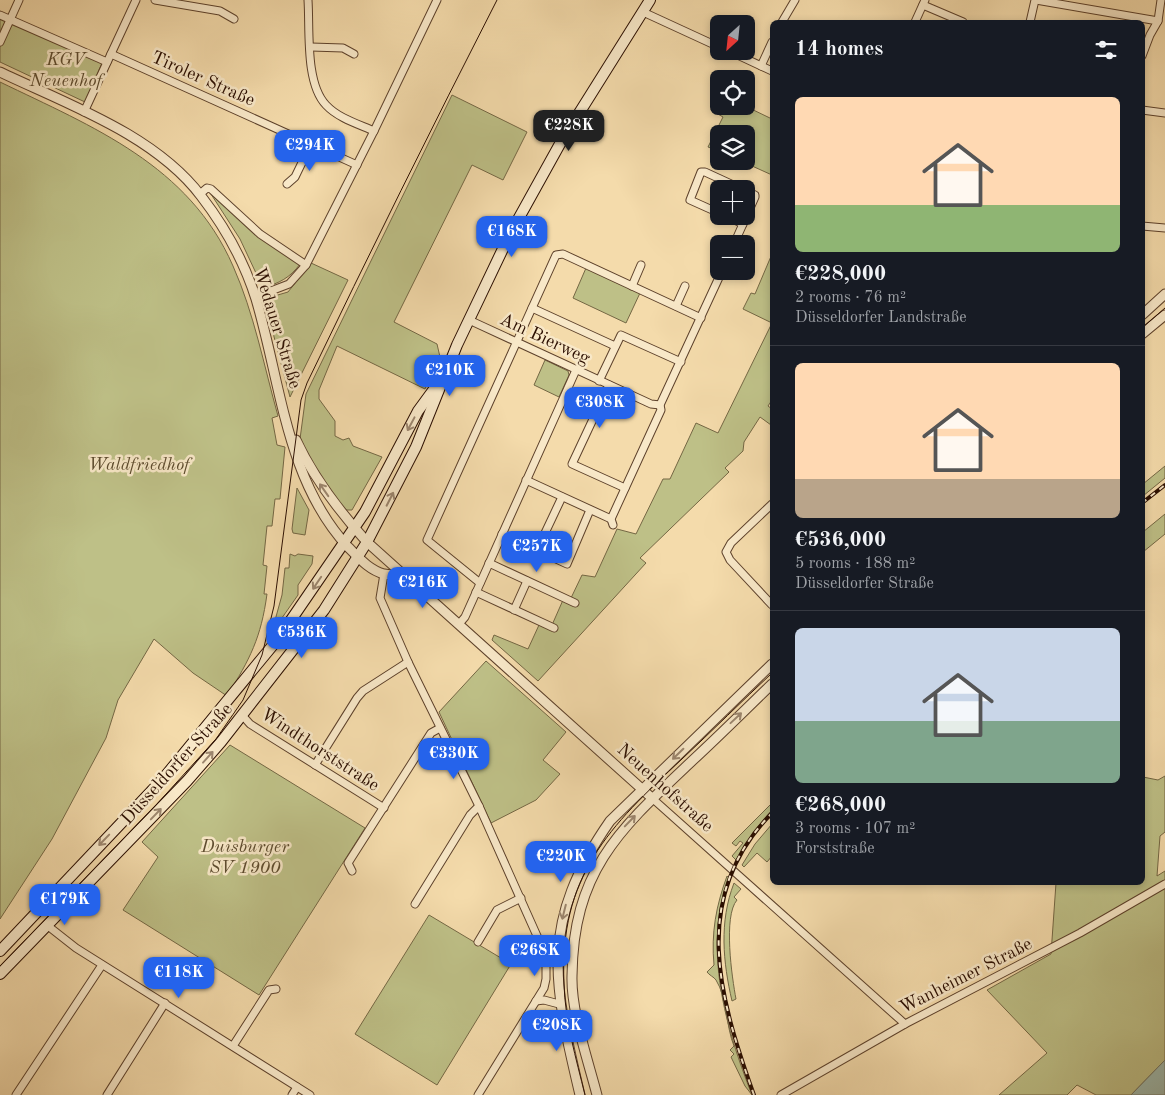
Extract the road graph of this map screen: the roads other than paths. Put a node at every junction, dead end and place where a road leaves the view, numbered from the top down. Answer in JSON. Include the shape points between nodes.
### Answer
{"nodes":[{"id":1,"x":19,"y":0,"type":"edge"},
{"id":2,"x":136,"y":0,"type":"edge"},
{"id":3,"x":155,"y":0,"type":"edge"},
{"id":4,"x":308,"y":0,"type":"edge"},
{"id":5,"x":437,"y":0,"type":"edge"},
{"id":6,"x":650,"y":0,"type":"edge"},
{"id":7,"x":795,"y":0,"type":"edge"},
{"id":8,"x":1035,"y":0,"type":"edge"},
{"id":9,"x":1161,"y":0,"type":"edge"},
{"id":10,"x":924,"y":3,"type":"edge"},
{"id":11,"x":643,"y":12,"type":"junction"},
{"id":12,"x":0,"y":15,"type":"edge"},
{"id":13,"x":234,"y":18,"type":"dead end"},
{"id":14,"x":10,"y":20,"type":"junction"},
{"id":15,"x":783,"y":20,"type":"edge"},
{"id":16,"x":916,"y":20,"type":"edge"},
{"id":17,"x":959,"y":20,"type":"edge"},
{"id":18,"x":1030,"y":20,"type":"edge"},
{"id":19,"x":1158,"y":21,"type":"junction"},
{"id":20,"x":0,"y":42,"type":"edge"},
{"id":21,"x":710,"y":43,"type":"edge"},
{"id":22,"x":310,"y":47,"type":"junction"},
{"id":23,"x":770,"y":47,"type":"edge"},
{"id":24,"x":1145,"y":48,"type":"edge"},
{"id":25,"x":111,"y":54,"type":"junction"},
{"id":26,"x":354,"y":54,"type":"dead end"},
{"id":27,"x":749,"y":60,"type":"edge"},
{"id":28,"x":107,"y":62,"type":"junction"},
{"id":29,"x":762,"y":66,"type":"junction"},
{"id":30,"x":770,"y":70,"type":"edge"},
{"id":31,"x":0,"y":72,"type":"edge"},
{"id":32,"x":1145,"y":110,"type":"edge"},
{"id":33,"x":84,"y":112,"type":"junction"},
{"id":34,"x":1165,"y":113,"type":"edge"},
{"id":35,"x":374,"y":132,"type":"junction"},
{"id":36,"x":311,"y":144,"type":"junction"},
{"id":37,"x":357,"y":165,"type":"junction"},
{"id":38,"x":722,"y":180,"type":"edge"},
{"id":39,"x":287,"y":184,"type":"dead end"},
{"id":40,"x":200,"y":194,"type":"junction"},
{"id":41,"x":710,"y":209,"type":"edge"},
{"id":42,"x":1145,"y":226,"type":"edge"},
{"id":43,"x":1165,"y":228,"type":"edge"},
{"id":44,"x":306,"y":265,"type":"junction"},
{"id":45,"x":641,"y":265,"type":"dead end"},
{"id":46,"x":718,"y":280,"type":"edge"},
{"id":47,"x":632,"y":286,"type":"junction"},
{"id":48,"x":685,"y":286,"type":"dead end"},
{"id":49,"x":1165,"y":294,"type":"edge"},
{"id":50,"x":255,"y":298,"type":"junction"},
{"id":51,"x":676,"y":306,"type":"junction"},
{"id":52,"x":532,"y":308,"type":"junction"},
{"id":53,"x":1145,"y":312,"type":"edge"},
{"id":54,"x":1165,"y":315,"type":"edge"},
{"id":55,"x":701,"y":318,"type":"junction"},
{"id":56,"x":469,"y":320,"type":"junction"},
{"id":57,"x":1145,"y":332,"type":"edge"},
{"id":58,"x":516,"y":343,"type":"junction"},
{"id":59,"x":615,"y":346,"type":"junction"},
{"id":60,"x":681,"y":362,"type":"junction"},
{"id":61,"x":576,"y":370,"type":"junction"},
{"id":62,"x":444,"y":376,"type":"junction"},
{"id":63,"x":599,"y":381,"type":"junction"},
{"id":64,"x":608,"y":385,"type":"junction"},
{"id":65,"x":660,"y":405,"type":"junction"},
{"id":66,"x":288,"y":422,"type":"junction"},
{"id":67,"x":526,"y":480,"type":"junction"},
{"id":68,"x":625,"y":488,"type":"junction"},
{"id":69,"x":562,"y":497,"type":"junction"},
{"id":70,"x":770,"y":506,"type":"edge"},
{"id":71,"x":590,"y":510,"type":"junction"},
{"id":72,"x":354,"y":528,"type":"junction"},
{"id":73,"x":502,"y":534,"type":"junction"},
{"id":74,"x":367,"y":542,"type":"junction"},
{"id":75,"x":344,"y":543,"type":"junction"},
{"id":76,"x":537,"y":550,"type":"junction"},
{"id":77,"x":358,"y":557,"type":"junction"},
{"id":78,"x":389,"y":562,"type":"junction"},
{"id":79,"x":489,"y":563,"type":"junction"},
{"id":80,"x":384,"y":574,"type":"junction"},
{"id":81,"x":403,"y":576,"type":"junction"},
{"id":82,"x":527,"y":581,"type":"junction"},
{"id":83,"x":480,"y":583,"type":"junction"},
{"id":84,"x":476,"y":592,"type":"junction"},
{"id":85,"x":575,"y":603,"type":"dead end"},
{"id":86,"x":770,"y":603,"type":"edge"},
{"id":87,"x":514,"y":610,"type":"junction"},
{"id":88,"x":459,"y":624,"type":"junction"},
{"id":89,"x":554,"y":628,"type":"dead end"},
{"id":90,"x":408,"y":662,"type":"junction"},
{"id":91,"x":770,"y":666,"type":"edge"},
{"id":92,"x":770,"y":686,"type":"edge"},
{"id":93,"x":242,"y":715,"type":"junction"},
{"id":94,"x":440,"y":728,"type":"junction"},
{"id":95,"x":315,"y":764,"type":"junction"},
{"id":96,"x":642,"y":788,"type":"junction"},
{"id":97,"x":653,"y":799,"type":"junction"},
{"id":98,"x":479,"y":806,"type":"junction"},
{"id":99,"x":384,"y":808,"type":"junction"},
{"id":100,"x":352,"y":871,"type":"dead end"},
{"id":101,"x":1165,"y":884,"type":"edge"},
{"id":102,"x":521,"y":898,"type":"junction"},
{"id":103,"x":415,"y":904,"type":"dead end"},
{"id":104,"x":48,"y":926,"type":"junction"},
{"id":105,"x":478,"y":942,"type":"dead end"},
{"id":106,"x":0,"y":951,"type":"edge"},
{"id":107,"x":102,"y":965,"type":"junction"},
{"id":108,"x":0,"y":974,"type":"edge"},
{"id":109,"x":276,"y":989,"type":"dead end"},
{"id":110,"x":536,"y":1001,"type":"junction"},
{"id":111,"x":165,"y":1003,"type":"junction"},
{"id":112,"x":559,"y":1004,"type":"junction"},
{"id":113,"x":905,"y":1024,"type":"junction"},
{"id":114,"x":233,"y":1046,"type":"junction"},
{"id":115,"x":297,"y":1087,"type":"junction"},
{"id":116,"x":16,"y":1095,"type":"edge"},
{"id":117,"x":108,"y":1095,"type":"edge"},
{"id":118,"x":292,"y":1095,"type":"edge"},
{"id":119,"x":310,"y":1095,"type":"edge"},
{"id":120,"x":478,"y":1095,"type":"edge"},
{"id":121,"x":580,"y":1095,"type":"edge"},
{"id":122,"x":597,"y":1095,"type":"edge"},
{"id":123,"x":781,"y":1095,"type":"edge"}],
"edges":[{"from":1,"to":14,"type":"street"},
{"from":2,"to":25,"type":"street"},
{"from":3,"to":13,"type":"street","via":[[220,11]]},
{"from":4,"to":22,"type":"street"},
{"from":5,"to":35,"type":"street"},
{"from":6,"to":11,"type":"main road"},
{"from":7,"to":15,"type":"street"},
{"from":8,"to":18,"type":"street"},
{"from":8,"to":19,"type":"street"},
{"from":9,"to":19,"type":"street"},
{"from":10,"to":16,"type":"street"},
{"from":10,"to":17,"type":"street"},
{"from":11,"to":21,"type":"street"},
{"from":11,"to":56,"type":"main road","via":[[543,173]]},
{"from":12,"to":14,"type":"street"},
{"from":14,"to":20,"type":"street"},
{"from":14,"to":28,"type":"street"},
{"from":19,"to":24,"type":"street"},
{"from":22,"to":26,"type":"street","via":[[342,48]]},
{"from":22,"to":35,"type":"street","via":[[312,74],[319,97],[338,114]]},
{"from":23,"to":29,"type":"street"},
{"from":25,"to":28,"type":"street"},
{"from":25,"to":36,"type":"street","name":"Tiroler Straße"},
{"from":27,"to":29,"type":"street"},
{"from":28,"to":33,"type":"street"},
{"from":29,"to":30,"type":"street"},
{"from":31,"to":33,"type":"street","name":"Wedauer Straße"},
{"from":32,"to":34,"type":"street"},
{"from":33,"to":40,"type":"street","name":"Wedauer Straße","via":[[156,152]]},
{"from":35,"to":37,"type":"street"},
{"from":36,"to":37,"type":"street","name":"Tiroler Straße"},
{"from":36,"to":39,"type":"street","via":[[295,177]]},
{"from":37,"to":44,"type":"street"},
{"from":38,"to":41,"type":"street","via":[[701,172],[690,200]]},
{"from":40,"to":44,"type":"street","name":"Wedauer Straße","via":[[207,188],[211,189],[260,234]]},
{"from":40,"to":50,"type":"street","name":"Wedauer Straße","via":[[224,228]]},
{"from":42,"to":43,"type":"street"},
{"from":44,"to":50,"type":"street","via":[[289,284]]},
{"from":45,"to":47,"type":"street"},
{"from":46,"to":55,"type":"street"},
{"from":47,"to":51,"type":"street"},
{"from":47,"to":52,"type":"street","via":[[559,254],[555,256]]},
{"from":48,"to":51,"type":"street"},
{"from":49,"to":53,"type":"street"},
{"from":50,"to":66,"type":"street","name":"Wedauer Straße"},
{"from":51,"to":55,"type":"street"},
{"from":52,"to":58,"type":"street"},
{"from":52,"to":59,"type":"street"},
{"from":54,"to":57,"type":"street"},
{"from":55,"to":60,"type":"street"},
{"from":56,"to":58,"type":"street","name":"Am Bierweg"},
{"from":56,"to":62,"type":"main road"},
{"from":58,"to":61,"type":"street","name":"Am Bierweg"},
{"from":58,"to":83,"type":"street","via":[[427,540]]},
{"from":59,"to":60,"type":"street","via":[[624,335]]},
{"from":59,"to":63,"type":"street"},
{"from":60,"to":65,"type":"street"},
{"from":61,"to":63,"type":"street","name":"Am Bierweg"},
{"from":61,"to":67,"type":"street"},
{"from":62,"to":72,"type":"main road","name":"Düsseldorfer Straße","one_way":true,"via":[[418,411]]},
{"from":74,"to":62,"type":"main road","name":"Düsseldorfer Straße","one_way":true,"via":[[416,447]]},
{"from":63,"to":64,"type":"street","name":"Am Bierweg"},
{"from":64,"to":65,"type":"street","name":"Am Bierweg","via":[[655,406]]},
{"from":64,"to":68,"type":"street","via":[[572,464]]},
{"from":65,"to":68,"type":"street","via":[[661,410]]},
{"from":72,"to":66,"type":"street","name":"Wedauer Straße","one_way":true,"via":[[316,477]]},
{"from":66,"to":75,"type":"street","name":"Wedauer Straße","via":[[298,464],[310,494]]},
{"from":67,"to":69,"type":"street"},
{"from":67,"to":73,"type":"street"},
{"from":68,"to":71,"type":"street","via":[[612,522]]},
{"from":69,"to":71,"type":"street"},
{"from":69,"to":76,"type":"street"},
{"from":70,"to":86,"type":"street","via":[[731,543],[726,552]]},
{"from":71,"to":76,"type":"street","via":[[567,564]]},
{"from":72,"to":74,"type":"street","name":"Neuenhofstraße"},
{"from":72,"to":75,"type":"main road","name":"Düsseldorfer Straße"},
{"from":73,"to":76,"type":"street"},
{"from":73,"to":79,"type":"street"},
{"from":74,"to":77,"type":"main road","name":"Düsseldorfer Straße"},
{"from":74,"to":78,"type":"street","name":"Neuenhofstraße"},
{"from":75,"to":77,"type":"street","name":"Wedauer Straße"},
{"from":75,"to":106,"type":"main road","name":"Düsseldorfer Straße","one_way":true,"via":[[278,639],[214,719],[162,780]]},
{"from":77,"to":80,"type":"street","via":[[367,566]]},
{"from":77,"to":93,"type":"main road","name":"Düsseldorfer Straße","via":[[324,610]]},
{"from":78,"to":80,"type":"street"},
{"from":78,"to":81,"type":"street","name":"Neuenhofstraße"},
{"from":79,"to":82,"type":"street"},
{"from":79,"to":83,"type":"street"},
{"from":80,"to":81,"type":"street"},
{"from":80,"to":90,"type":"street","via":[[380,598]]},
{"from":81,"to":88,"type":"street","name":"Neuenhofstraße"},
{"from":82,"to":85,"type":"street"},
{"from":82,"to":87,"type":"street"},
{"from":83,"to":84,"type":"street"},
{"from":84,"to":87,"type":"street"},
{"from":84,"to":88,"type":"street"},
{"from":87,"to":89,"type":"street"},
{"from":88,"to":96,"type":"street","name":"Neuenhofstraße"},
{"from":90,"to":94,"type":"street"},
{"from":90,"to":95,"type":"street","via":[[357,698]]},
{"from":91,"to":96,"type":"street","one_way":true},
{"from":97,"to":92,"type":"street","one_way":true},
{"from":93,"to":95,"type":"street","name":"Windthorststraße","via":[[250,724]]},
{"from":104,"to":93,"type":"main road","name":"Düsseldorfer Straße","one_way":true,"via":[[187,781]]},
{"from":94,"to":98,"type":"street"},
{"from":94,"to":99,"type":"street","via":[[431,733]]},
{"from":95,"to":99,"type":"street","name":"Windthorststraße"},
{"from":96,"to":97,"type":"street","name":"Neuenhofstraße"},
{"from":96,"to":112,"type":"street","one_way":true,"via":[[610,820],[570,892],[557,955]]},
{"from":97,"to":113,"type":"street","name":"Neuenhofstraße"},
{"from":122,"to":97,"type":"street","one_way":true,"via":[[574,1001],[572,978],[577,924],[593,875],[621,831]]},
{"from":98,"to":102,"type":"street"},
{"from":98,"to":103,"type":"street","via":[[470,815]]},
{"from":99,"to":100,"type":"street","via":[[348,863]]},
{"from":101,"to":113,"type":"street","name":"Wanheimer Straße","via":[[1080,933]]},
{"from":102,"to":105,"type":"street","via":[[497,910]]},
{"from":102,"to":110,"type":"street","via":[[546,956],[546,979]]},
{"from":104,"to":107,"type":"street"},
{"from":104,"to":108,"type":"main road","name":"Düsseldorfer Straße"},
{"from":107,"to":111,"type":"street"},
{"from":107,"to":116,"type":"street"},
{"from":109,"to":114,"type":"street","via":[[268,990]]},
{"from":110,"to":112,"type":"street"},
{"from":110,"to":120,"type":"street"},
{"from":111,"to":114,"type":"street"},
{"from":111,"to":117,"type":"street"},
{"from":112,"to":121,"type":"street"},
{"from":113,"to":123,"type":"street","name":"Wanheimer Straße"},
{"from":114,"to":115,"type":"street"},
{"from":115,"to":118,"type":"street"},
{"from":115,"to":119,"type":"street"}]}
